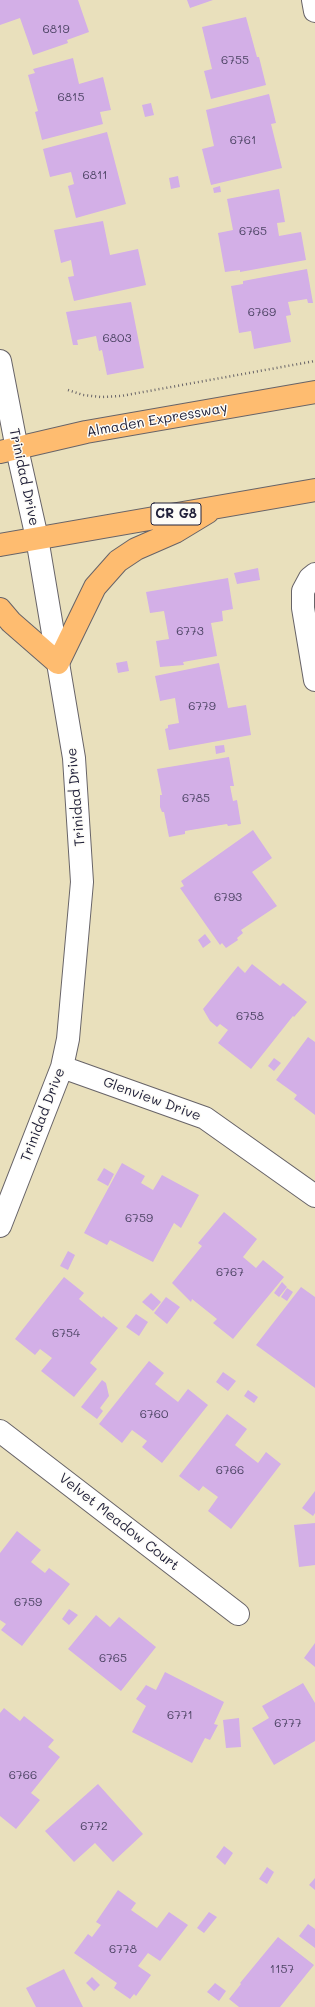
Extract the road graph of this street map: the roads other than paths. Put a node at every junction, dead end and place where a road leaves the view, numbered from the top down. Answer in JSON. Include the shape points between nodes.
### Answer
{"nodes":[{"id":1,"x":312,"y":0,"type":"edge"},
{"id":2,"x":315,"y":10,"type":"edge"},
{"id":3,"x":0,"y":361,"type":"edge"},
{"id":4,"x":315,"y":392,"type":"edge"},
{"id":5,"x":8,"y":451,"type":"edge"},
{"id":6,"x":315,"y":490,"type":"edge"},
{"id":7,"x":216,"y":507,"type":"junction"},
{"id":8,"x":37,"y":538,"type":"junction"},
{"id":9,"x":0,"y":545,"type":"edge"},
{"id":10,"x":315,"y":574,"type":"edge"},
{"id":11,"x":0,"y":609,"type":"edge"},
{"id":12,"x":58,"y":662,"type":"junction"},
{"id":13,"x":315,"y":680,"type":"edge"},
{"id":14,"x":62,"y":1067,"type":"junction"},
{"id":15,"x":315,"y":1196,"type":"edge"},
{"id":16,"x":0,"y":1226,"type":"edge"},
{"id":17,"x":0,"y":1431,"type":"edge"},
{"id":18,"x":238,"y":1614,"type":"dead end"}],
"edges":[{"from":1,"to":2,"type":"street"},
{"from":3,"to":5,"type":"street","name":"Trinidad Drive"},
{"from":4,"to":5,"type":"main road","name":"Almaden Expressway","via":[[86,432]]},
{"from":5,"to":8,"type":"street","name":"Trinidad Drive"},
{"from":6,"to":7,"type":"main road","number":"CR G8"},
{"from":7,"to":8,"type":"main road","number":"CR G8"},
{"from":7,"to":12,"type":"main road","via":[[175,532],[136,549],[118,562],[95,587]]},
{"from":8,"to":9,"type":"main road","number":"CR G8"},
{"from":8,"to":12,"type":"street","name":"Trinidad Drive"},
{"from":10,"to":13,"type":"street","via":[[303,592],[303,608]]},
{"from":11,"to":12,"type":"main road","via":[[11,622]]},
{"from":12,"to":14,"type":"street","name":"Trinidad Drive","via":[[74,758],[82,882],[68,1039]]},
{"from":14,"to":15,"type":"street","name":"Glenview Drive","via":[[205,1118]]},
{"from":14,"to":16,"type":"street","name":"Trinidad Drive"},
{"from":17,"to":18,"type":"street","name":"Velvet Meadow Court"}]}
